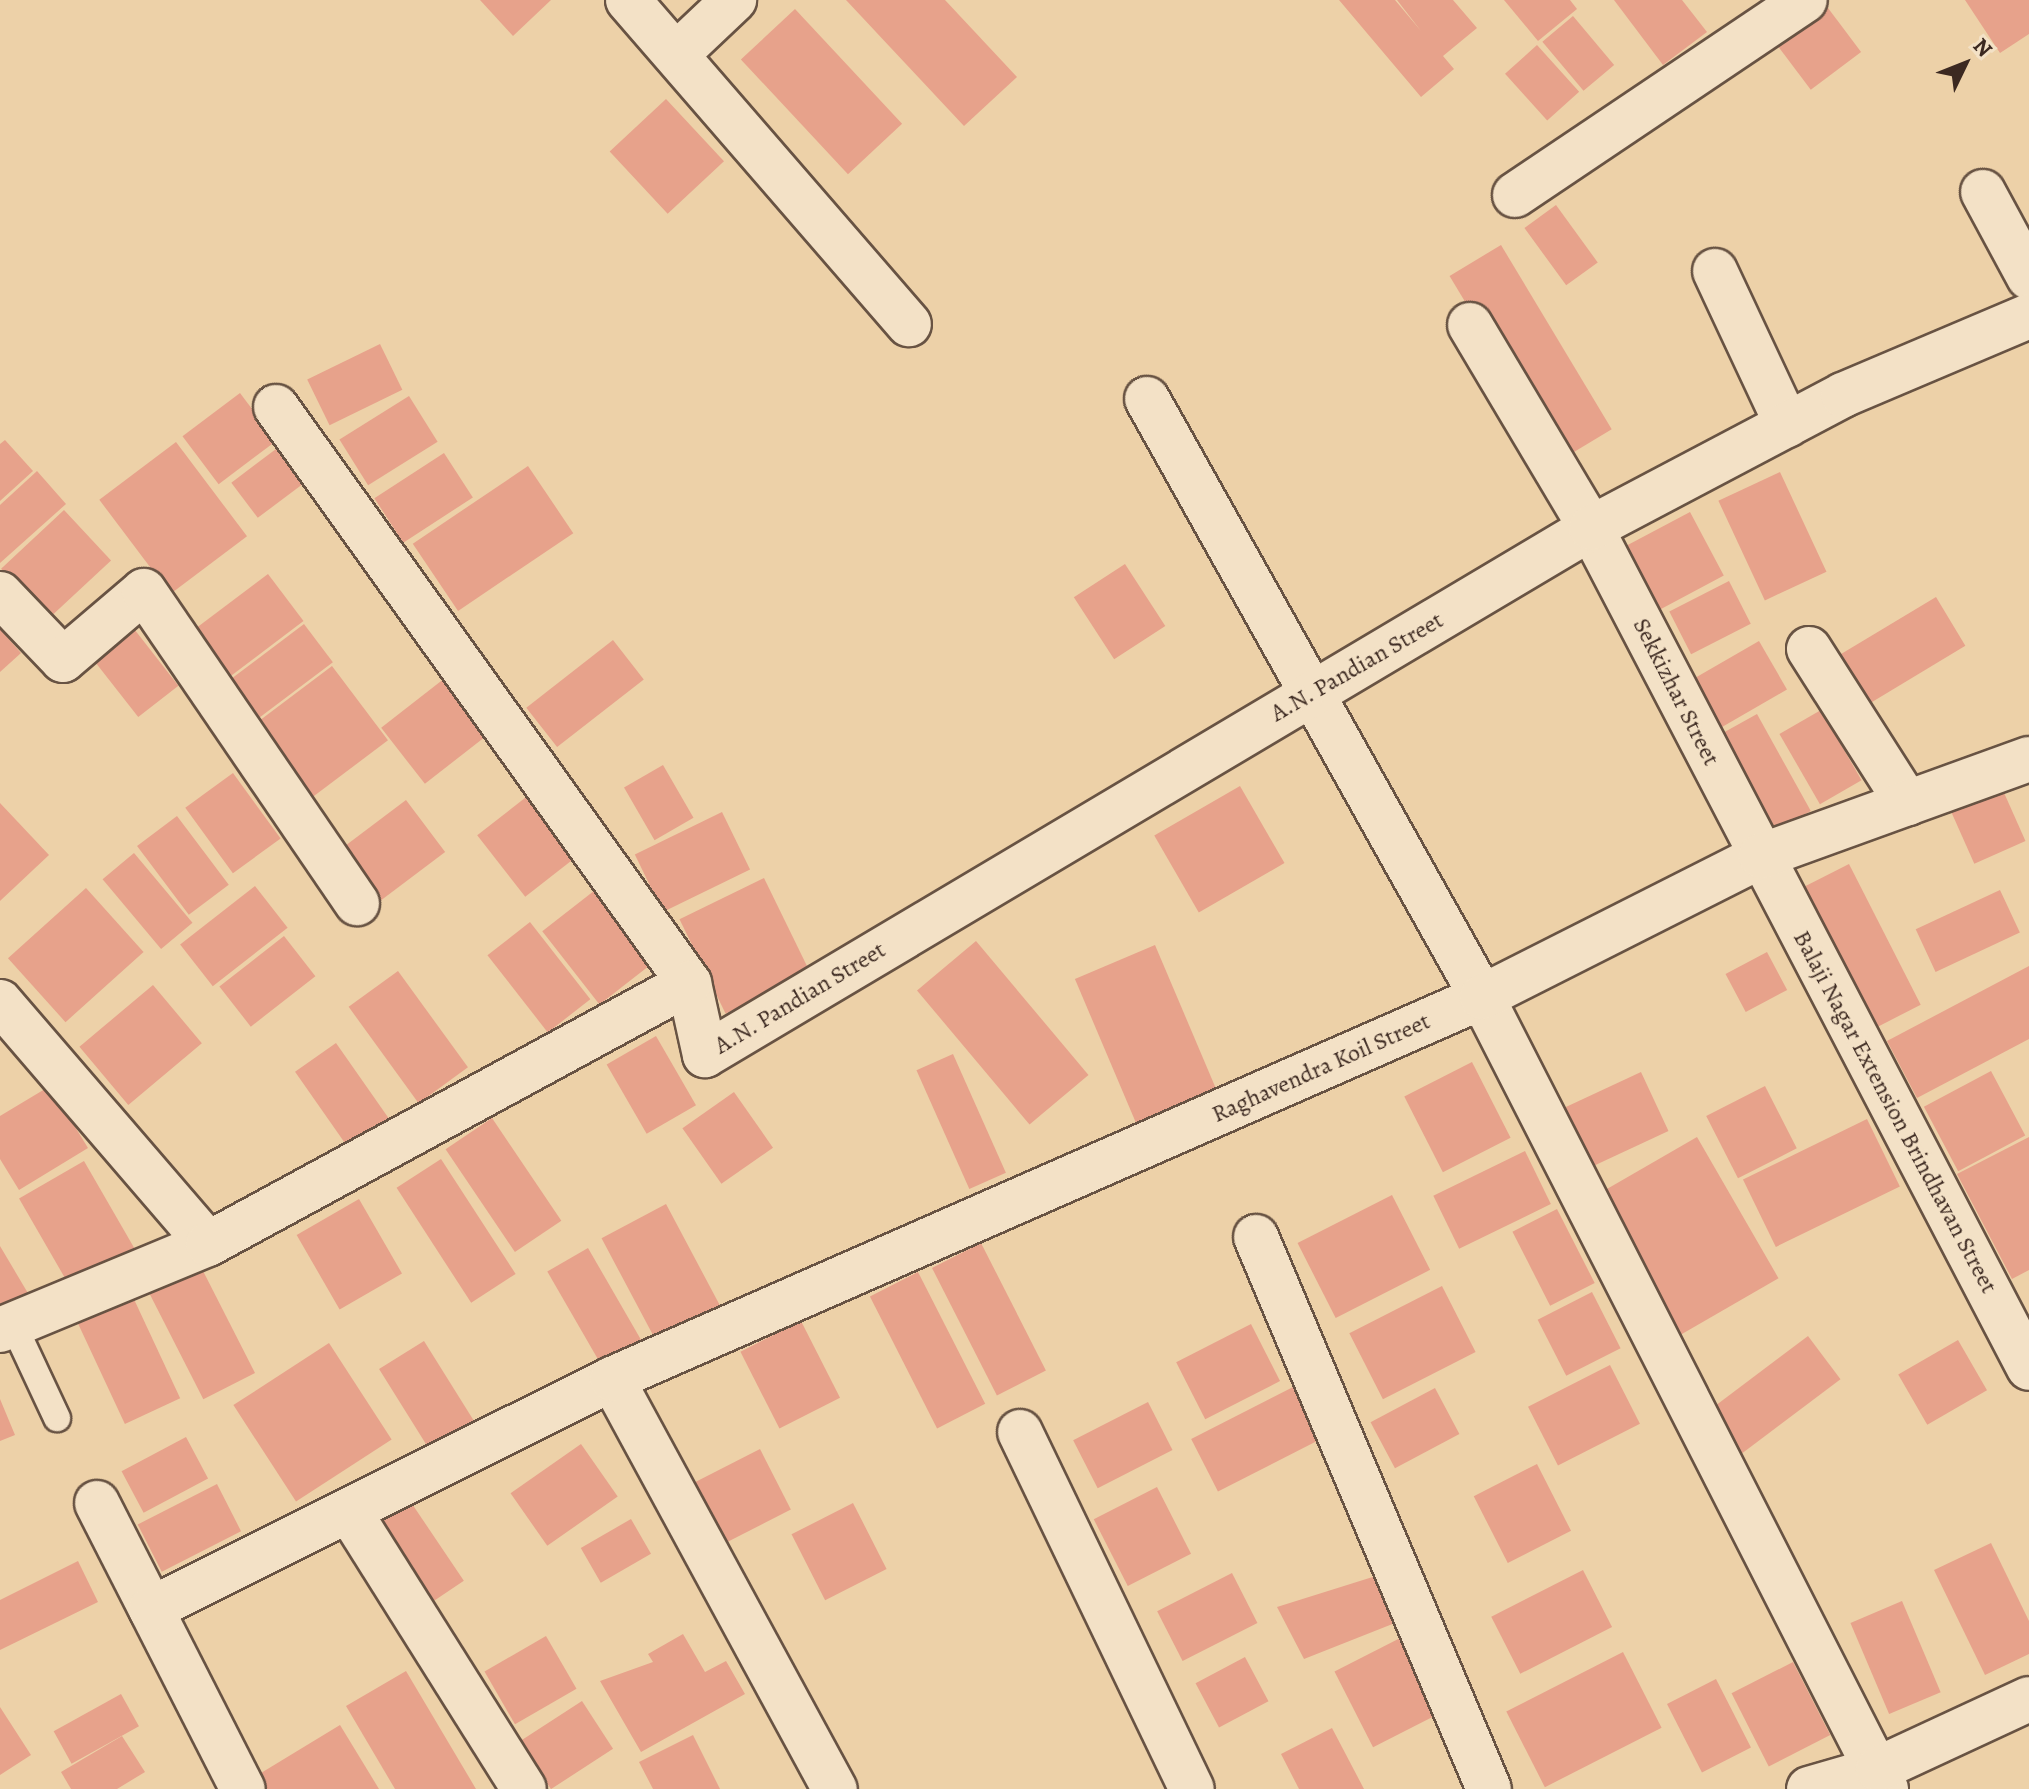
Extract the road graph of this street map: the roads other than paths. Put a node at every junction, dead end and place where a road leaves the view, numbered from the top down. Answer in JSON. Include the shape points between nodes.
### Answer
{"nodes":[{"id":1,"x":628,"y":0,"type":"edge"},
{"id":2,"x":734,"y":0,"type":"edge"},
{"id":3,"x":1805,"y":0,"type":"edge"},
{"id":4,"x":679,"y":52,"type":"junction"},
{"id":5,"x":1983,"y":192,"type":"dead end"},
{"id":6,"x":1515,"y":195,"type":"dead end"},
{"id":7,"x":1715,"y":271,"type":"dead end"},
{"id":8,"x":2029,"y":277,"type":"edge"},
{"id":9,"x":2029,"y":316,"type":"edge"},
{"id":10,"x":909,"y":324,"type":"dead end"},
{"id":11,"x":1470,"y":325,"type":"dead end"},
{"id":12,"x":1147,"y":399,"type":"dead end"},
{"id":13,"x":276,"y":407,"type":"dead end"},
{"id":14,"x":1787,"y":425,"type":"junction"},
{"id":15,"x":1591,"y":528,"type":"junction"},
{"id":16,"x":0,"y":594,"type":"edge"},
{"id":17,"x":1809,"y":649,"type":"dead end"},
{"id":18,"x":1311,"y":694,"type":"junction"},
{"id":19,"x":2029,"y":759,"type":"edge"},
{"id":20,"x":1907,"y":803,"type":"junction"},
{"id":21,"x":1761,"y":856,"type":"junction"},
{"id":22,"x":357,"y":903,"type":"dead end"},
{"id":23,"x":689,"y":983,"type":"junction"},
{"id":24,"x":1482,"y":997,"type":"junction"},
{"id":25,"x":0,"y":1002,"type":"edge"},
{"id":26,"x":1256,"y":1237,"type":"dead end"},
{"id":27,"x":208,"y":1244,"type":"junction"},
{"id":28,"x":6,"y":1327,"type":"edge"},
{"id":29,"x":2029,"y":1368,"type":"edge"},
{"id":30,"x":612,"y":1379,"type":"junction"},
{"id":31,"x":57,"y":1418,"type":"dead end"},
{"id":32,"x":1020,"y":1432,"type":"dead end"},
{"id":33,"x":97,"y":1503,"type":"dead end"},
{"id":34,"x":349,"y":1511,"type":"junction"},
{"id":35,"x":151,"y":1609,"type":"junction"},
{"id":36,"x":2029,"y":1699,"type":"edge"},
{"id":37,"x":1882,"y":1779,"type":"edge"},
{"id":38,"x":243,"y":1789,"type":"edge"},
{"id":39,"x":524,"y":1789,"type":"edge"},
{"id":40,"x":835,"y":1789,"type":"edge"},
{"id":41,"x":1192,"y":1789,"type":"edge"},
{"id":42,"x":1489,"y":1789,"type":"edge"},
{"id":43,"x":1809,"y":1789,"type":"edge"}],
"edges":[{"from":1,"to":4,"type":"street"},
{"from":2,"to":4,"type":"street"},
{"from":3,"to":6,"type":"street"},
{"from":4,"to":10,"type":"street"},
{"from":5,"to":8,"type":"street"},
{"from":7,"to":14,"type":"street"},
{"from":9,"to":14,"type":"street","name":"A.N. Pandian Street"},
{"from":11,"to":15,"type":"street","name":"Sekkizhar Street"},
{"from":12,"to":18,"type":"street"},
{"from":13,"to":23,"type":"street"},
{"from":14,"to":15,"type":"street","name":"A.N. Pandian Street"},
{"from":15,"to":18,"type":"street","name":"A.N. Pandian Street"},
{"from":15,"to":21,"type":"street","name":"Sekkizhar Street"},
{"from":16,"to":22,"type":"street","via":[[63,660],[144,591]]},
{"from":17,"to":20,"type":"street"},
{"from":18,"to":23,"type":"street","name":"A.N. Pandian Street","via":[[705,1055]]},
{"from":18,"to":24,"type":"street"},
{"from":19,"to":20,"type":"street","name":"Raghavendra Koil Street"},
{"from":20,"to":21,"type":"street","name":"Raghavendra Koil Street"},
{"from":21,"to":24,"type":"street","name":"Raghavendra Koil Street"},
{"from":21,"to":29,"type":"street","name":"Balaji Nagar Extension Brindhavan Street"},
{"from":23,"to":27,"type":"street"},
{"from":24,"to":30,"type":"street","name":"Raghavendra Koil Street"},
{"from":24,"to":37,"type":"street"},
{"from":25,"to":27,"type":"street"},
{"from":26,"to":42,"type":"street"},
{"from":27,"to":28,"type":"street"},
{"from":28,"to":31,"type":"lane"},
{"from":30,"to":34,"type":"street","name":"Raghavendra Koil Street"},
{"from":30,"to":40,"type":"street"},
{"from":32,"to":41,"type":"street"},
{"from":33,"to":35,"type":"street"},
{"from":34,"to":35,"type":"street","name":"Raghavendra Koil Street"},
{"from":34,"to":39,"type":"street"},
{"from":35,"to":38,"type":"street"},
{"from":36,"to":37,"type":"street"},
{"from":37,"to":43,"type":"street"}]}
